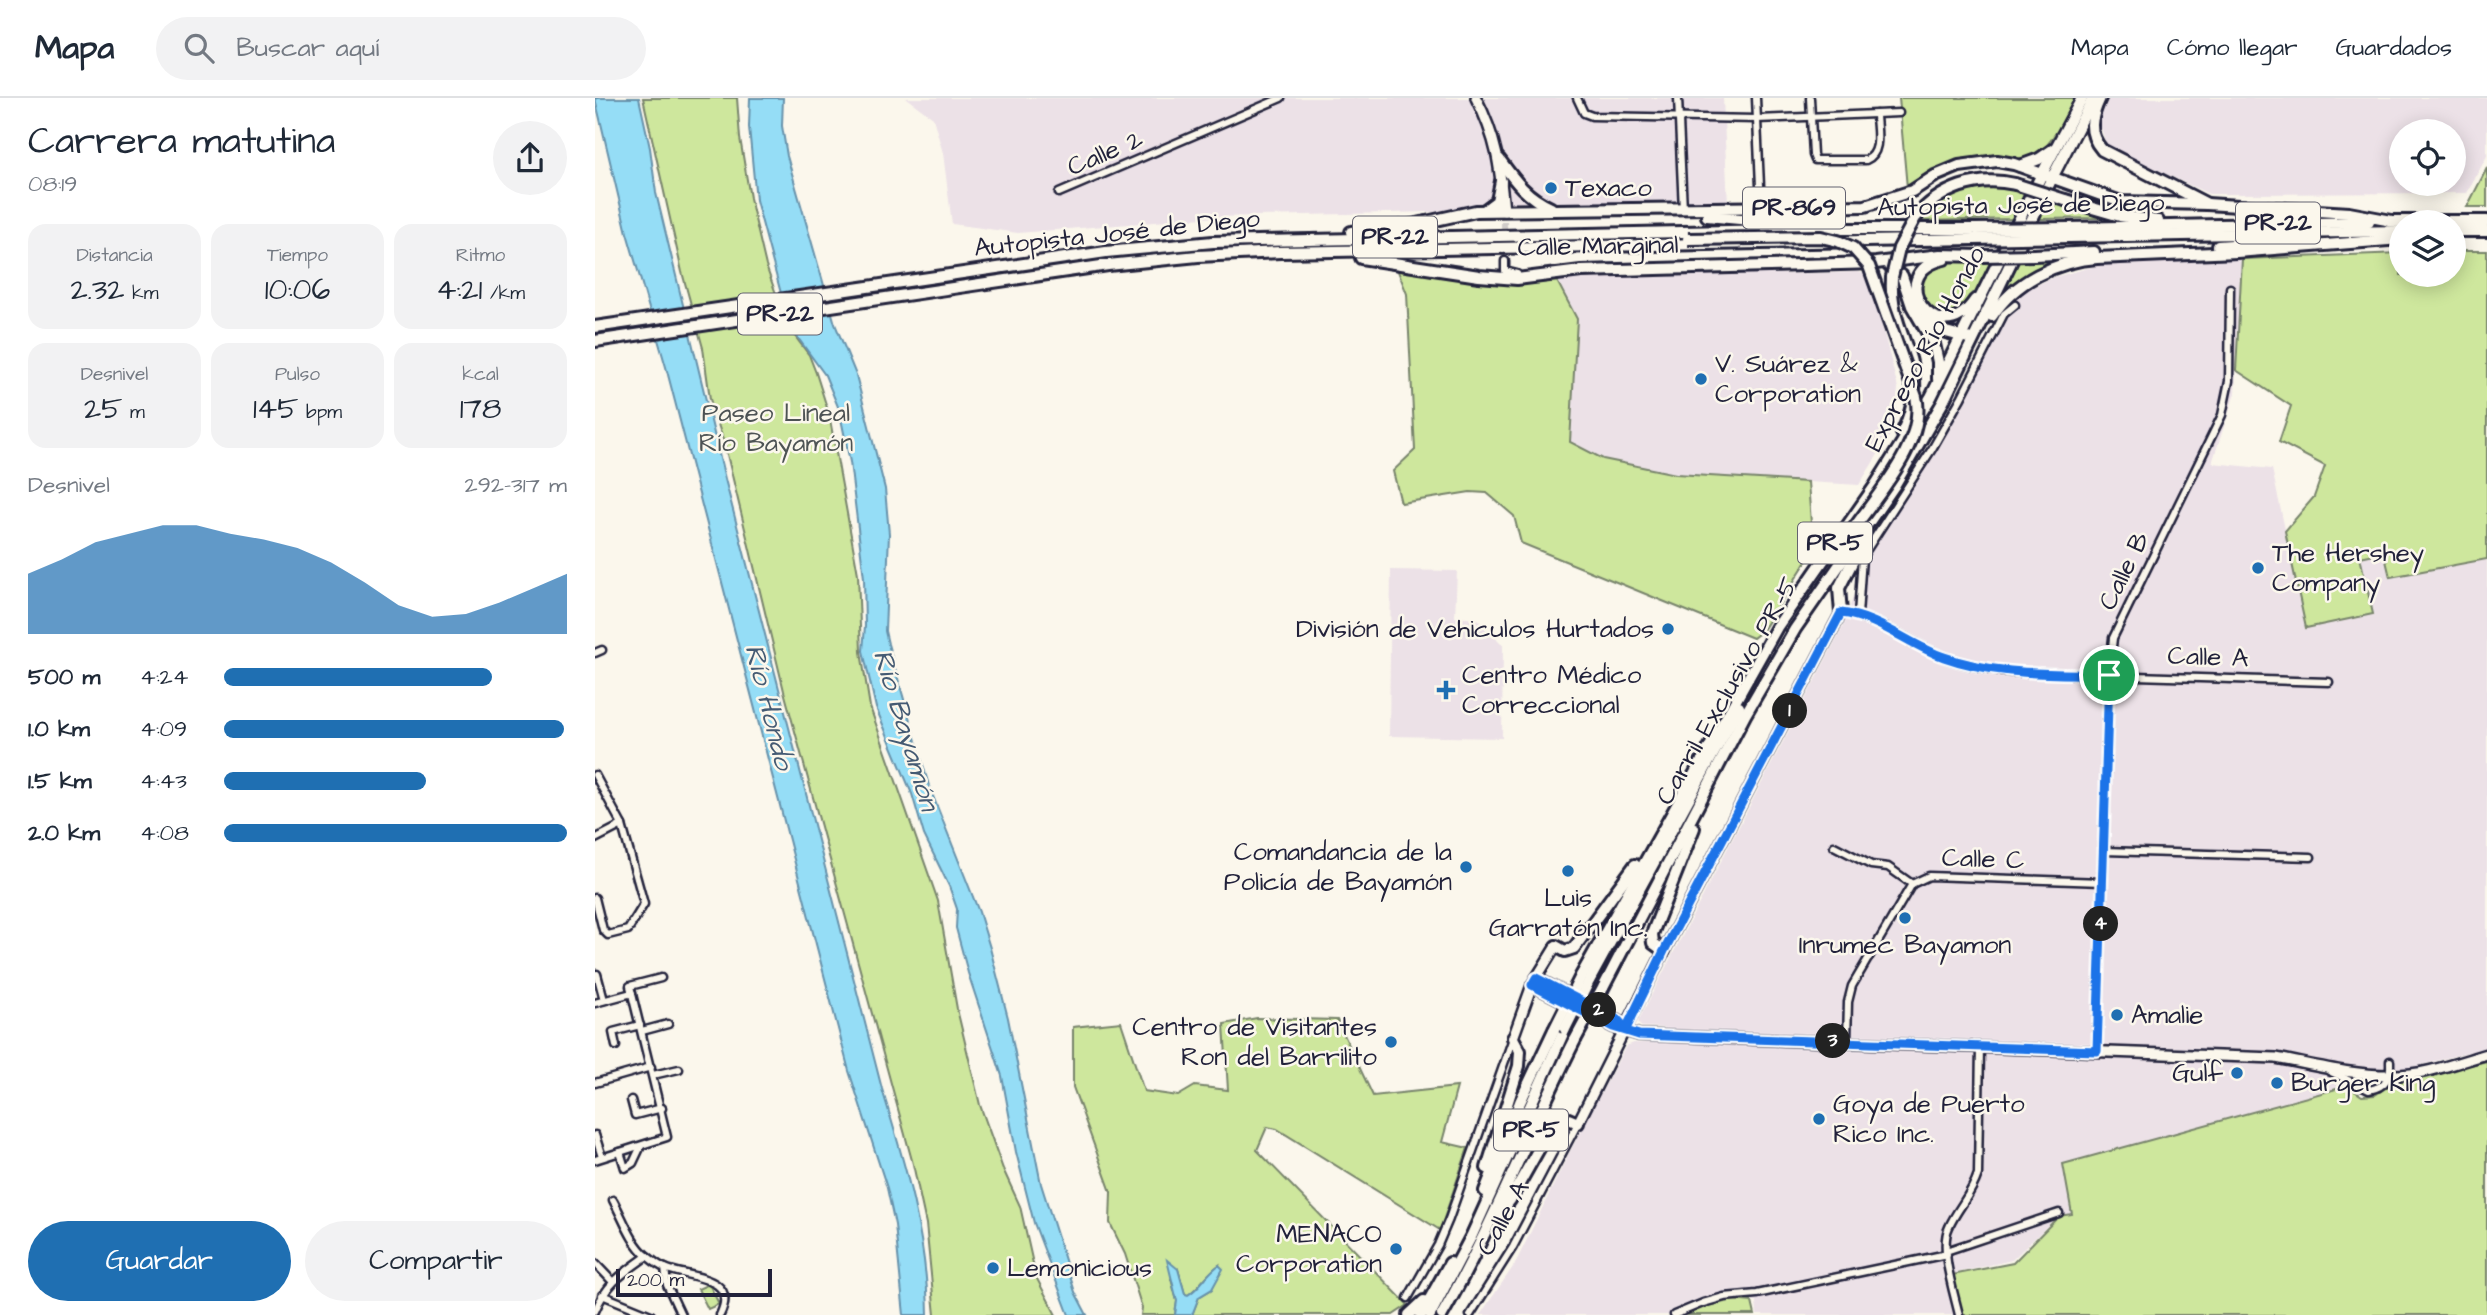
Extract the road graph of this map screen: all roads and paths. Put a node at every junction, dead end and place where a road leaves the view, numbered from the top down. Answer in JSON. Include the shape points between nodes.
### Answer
{"nodes":[{"id":1,"x":1281,"y":98,"type":"edge"},
{"id":2,"x":1476,"y":98,"type":"edge"},
{"id":3,"x":1577,"y":98,"type":"edge"},
{"id":4,"x":1678,"y":98,"type":"edge"},
{"id":5,"x":1756,"y":98,"type":"edge"},
{"id":6,"x":1810,"y":98,"type":"edge"},
{"id":7,"x":2082,"y":98,"type":"edge"},
{"id":8,"x":2093,"y":98,"type":"edge"},
{"id":9,"x":2101,"y":98,"type":"edge"},
{"id":10,"x":1899,"y":113,"type":"dead end"},
{"id":11,"x":1876,"y":114,"type":"junction"},
{"id":12,"x":1811,"y":117,"type":"junction"},
{"id":13,"x":1678,"y":119,"type":"junction"},
{"id":14,"x":1757,"y":119,"type":"junction"},
{"id":15,"x":2055,"y":148,"type":"junction"},
{"id":16,"x":1499,"y":159,"type":"junction"},
{"id":17,"x":2020,"y":166,"type":"junction"},
{"id":18,"x":2047,"y":176,"type":"junction"},
{"id":19,"x":1501,"y":181,"type":"junction"},
{"id":20,"x":1059,"y":194,"type":"dead end"},
{"id":21,"x":2207,"y":204,"type":"junction"},
{"id":22,"x":1761,"y":209,"type":"junction"},
{"id":23,"x":1683,"y":210,"type":"junction"},
{"id":24,"x":1483,"y":211,"type":"junction"},
{"id":25,"x":1557,"y":211,"type":"junction"},
{"id":26,"x":1600,"y":211,"type":"junction"},
{"id":27,"x":1504,"y":216,"type":"junction"},
{"id":28,"x":2389,"y":220,"type":"edge"},
{"id":29,"x":2389,"y":221,"type":"edge"},
{"id":30,"x":2466,"y":221,"type":"edge"},
{"id":31,"x":2487,"y":221,"type":"edge"},
{"id":32,"x":2185,"y":225,"type":"junction"},
{"id":33,"x":1829,"y":229,"type":"junction"},
{"id":34,"x":2389,"y":231,"type":"edge"},
{"id":35,"x":2466,"y":231,"type":"edge"},
{"id":36,"x":2487,"y":231,"type":"edge"},
{"id":37,"x":2348,"y":232,"type":"junction"},
{"id":38,"x":2069,"y":233,"type":"junction"},
{"id":39,"x":1975,"y":234,"type":"junction"},
{"id":40,"x":1511,"y":236,"type":"junction"},
{"id":41,"x":1279,"y":239,"type":"junction"},
{"id":42,"x":2389,"y":240,"type":"edge"},
{"id":43,"x":1559,"y":241,"type":"junction"},
{"id":44,"x":1513,"y":248,"type":"junction"},
{"id":45,"x":1280,"y":252,"type":"junction"},
{"id":46,"x":1982,"y":256,"type":"junction"},
{"id":47,"x":1876,"y":263,"type":"junction"},
{"id":48,"x":1987,"y":285,"type":"junction"},
{"id":49,"x":2230,"y":288,"type":"dead end"},
{"id":50,"x":2015,"y":305,"type":"dead end"},
{"id":51,"x":1919,"y":317,"type":"junction"},
{"id":52,"x":595,"y":327,"type":"edge"},
{"id":53,"x":1962,"y":338,"type":"junction"},
{"id":54,"x":1975,"y":338,"type":"junction"},
{"id":55,"x":595,"y":341,"type":"edge"},
{"id":56,"x":1937,"y":384,"type":"junction"},
{"id":57,"x":1896,"y":454,"type":"junction"},
{"id":58,"x":1894,"y":486,"type":"junction"},
{"id":59,"x":1841,"y":613,"type":"junction"},
{"id":60,"x":1858,"y":615,"type":"junction"},
{"id":61,"x":602,"y":650,"type":"dead end"},
{"id":62,"x":595,"y":653,"type":"edge"},
{"id":63,"x":2109,"y":675,"type":"junction"},
{"id":64,"x":2329,"y":682,"type":"dead end"},
{"id":65,"x":595,"y":775,"type":"edge"},
{"id":66,"x":597,"y":785,"type":"edge"},
{"id":67,"x":1698,"y":809,"type":"junction"},
{"id":68,"x":622,"y":825,"type":"junction"},
{"id":69,"x":595,"y":839,"type":"edge"},
{"id":70,"x":1834,"y":846,"type":"dead end"},
{"id":71,"x":1651,"y":848,"type":"junction"},
{"id":72,"x":2104,"y":850,"type":"junction"},
{"id":73,"x":2311,"y":857,"type":"dead end"},
{"id":74,"x":2102,"y":882,"type":"junction"},
{"id":75,"x":1912,"y":884,"type":"junction"},
{"id":76,"x":595,"y":898,"type":"edge"},
{"id":77,"x":1556,"y":946,"type":"joint"},
{"id":78,"x":1664,"y":951,"type":"junction"},
{"id":79,"x":597,"y":974,"type":"dead end"},
{"id":80,"x":661,"y":978,"type":"dead end"},
{"id":81,"x":1585,"y":979,"type":"junction"},
{"id":82,"x":1534,"y":982,"type":"junction"},
{"id":83,"x":632,"y":993,"type":"junction"},
{"id":84,"x":604,"y":1000,"type":"junction"},
{"id":85,"x":595,"y":1003,"type":"edge"},
{"id":86,"x":668,"y":1024,"type":"dead end"},
{"id":87,"x":641,"y":1028,"type":"junction"},
{"id":88,"x":1559,"y":1029,"type":"junction"},
{"id":89,"x":1626,"y":1029,"type":"junction"},
{"id":90,"x":1513,"y":1038,"type":"junction"},
{"id":91,"x":1847,"y":1041,"type":"junction"},
{"id":92,"x":616,"y":1046,"type":"dead end"},
{"id":93,"x":1980,"y":1046,"type":"junction"},
{"id":94,"x":2097,"y":1051,"type":"junction"},
{"id":95,"x":2487,"y":1055,"type":"edge"},
{"id":96,"x":2390,"y":1061,"type":"dead end"},
{"id":97,"x":651,"y":1067,"type":"junction"},
{"id":98,"x":680,"y":1069,"type":"dead end"},
{"id":99,"x":2324,"y":1069,"type":"junction"},
{"id":100,"x":653,"y":1075,"type":"junction"},
{"id":101,"x":2391,"y":1075,"type":"junction"},
{"id":102,"x":595,"y":1083,"type":"edge"},
{"id":103,"x":631,"y":1100,"type":"dead end"},
{"id":104,"x":662,"y":1108,"type":"junction"},
{"id":105,"x":1578,"y":1123,"type":"junction"},
{"id":106,"x":595,"y":1135,"type":"edge"},
{"id":107,"x":641,"y":1146,"type":"junction"},
{"id":108,"x":620,"y":1152,"type":"junction"},
{"id":109,"x":599,"y":1159,"type":"edge"},
{"id":110,"x":613,"y":1200,"type":"dead end"},
{"id":111,"x":1479,"y":1206,"type":"junction"},
{"id":112,"x":2059,"y":1213,"type":"dead end"},
{"id":113,"x":1491,"y":1223,"type":"junction"},
{"id":114,"x":1946,"y":1252,"type":"junction"},
{"id":115,"x":646,"y":1256,"type":"junction"},
{"id":116,"x":595,"y":1263,"type":"edge"},
{"id":117,"x":664,"y":1268,"type":"junction"},
{"id":118,"x":612,"y":1281,"type":"junction"},
{"id":119,"x":1434,"y":1292,"type":"junction"},
{"id":120,"x":602,"y":1295,"type":"junction"},
{"id":121,"x":1408,"y":1298,"type":"dead end"},
{"id":122,"x":595,"y":1311,"type":"edge"},
{"id":123,"x":651,"y":1315,"type":"edge"},
{"id":124,"x":681,"y":1315,"type":"edge"},
{"id":125,"x":720,"y":1315,"type":"edge"},
{"id":126,"x":1409,"y":1315,"type":"edge"},
{"id":127,"x":1421,"y":1315,"type":"edge"},
{"id":128,"x":1430,"y":1315,"type":"edge"},
{"id":129,"x":1442,"y":1315,"type":"edge"},
{"id":130,"x":1470,"y":1315,"type":"edge"},
{"id":131,"x":1674,"y":1315,"type":"edge"},
{"id":132,"x":1959,"y":1315,"type":"edge"}],
"edges":[{"from":1,"to":20,"type":"street","name":"Calle 2"},
{"from":2,"to":16,"type":"street"},
{"from":3,"to":13,"type":"street","via":[[1584,113],[1592,117]]},
{"from":4,"to":13,"type":"street"},
{"from":5,"to":14,"type":"street"},
{"from":6,"to":12,"type":"street"},
{"from":7,"to":15,"type":"main road","number":"PR-5"},
{"from":8,"to":18,"type":"main road","number":"PR-5"},
{"from":9,"to":21,"type":"highway","via":[[2091,126],[2102,150]]},
{"from":10,"to":11,"type":"street"},
{"from":11,"to":12,"type":"street"},
{"from":11,"to":12,"type":"street","via":[[1877,150],[1865,160],[1815,160]]},
{"from":12,"to":14,"type":"street"},
{"from":13,"to":14,"type":"street"},
{"from":13,"to":23,"type":"street"},
{"from":14,"to":22,"type":"street"},
{"from":15,"to":17,"type":"highway"},
{"from":15,"to":18,"type":"main road","number":"PR-5"},
{"from":16,"to":19,"type":"street"},
{"from":16,"to":25,"type":"highway","via":[[1534,200]]},
{"from":17,"to":18,"type":"highway","number":"PR-869"},
{"from":17,"to":22,"type":"highway","number":"PR-869","via":[[1997,161],[1959,166],[1912,191],[1865,206]]},
{"from":18,"to":21,"type":"highway","via":[[2121,202]]},
{"from":18,"to":48,"type":"highway","name":"Expreso Río Hondo","number":"PR-5"},
{"from":18,"to":54,"type":"highway","name":"Expreso Río Hondo","number":"PR-5"},
{"from":19,"to":24,"type":"highway","via":[[1497,201]]},
{"from":19,"to":27,"type":"street"},
{"from":21,"to":28,"type":"highway","via":[[2349,213]]},
{"from":22,"to":23,"type":"highway","number":"PR-869"},
{"from":23,"to":26,"type":"highway","number":"PR-869"},
{"from":24,"to":27,"type":"highway"},
{"from":24,"to":41,"type":"highway","via":[[1408,226]]},
{"from":25,"to":26,"type":"highway","number":"PR-869"},
{"from":25,"to":27,"type":"highway"},
{"from":26,"to":33,"type":"highway","via":[[1762,220]]},
{"from":29,"to":32,"type":"highway","name":"Autopista José de Diego","number":"PR-22"},
{"from":30,"to":31,"type":"highway","name":"Autopista José de Diego","number":"PR-22"},
{"from":32,"to":38,"type":"highway","name":"Autopista José de Diego","number":"PR-22"},
{"from":32,"to":57,"type":"highway","bridge":true,"via":[[2120,216],[2015,184],[1987,181],[1937,197],[1915,218],[1899,248],[1892,277],[1894,307],[1915,386],[1912,411]]},
{"from":33,"to":39,"type":"highway","name":"Autopista José de Diego","number":"PR-22"},
{"from":33,"to":40,"type":"highway","name":"Autopista José de Diego","number":"PR-22"},
{"from":34,"to":37,"type":"highway","name":"Autopista José de Diego","number":"PR-22"},
{"from":35,"to":36,"type":"highway"},
{"from":37,"to":38,"type":"highway","name":"Autopista José de Diego","number":"PR-22"},
{"from":37,"to":46,"type":"highway","bridge":true,"via":[[2314,240]]},
{"from":38,"to":39,"type":"highway","name":"Autopista José de Diego","number":"PR-22","bridge":true},
{"from":39,"to":44,"type":"highway","name":"Autopista José de Diego","number":"PR-22"},
{"from":40,"to":41,"type":"highway","name":"Autopista José de Diego","number":"PR-22"},
{"from":40,"to":43,"type":"highway"},
{"from":41,"to":52,"type":"highway","name":"Autopista José de Diego","number":"PR-22","via":[[1156,246]]},
{"from":42,"to":54,"type":"highway","via":[[2072,262],[2036,276],[2011,294]]},
{"from":43,"to":44,"type":"highway"},
{"from":43,"to":81,"type":"highway","name":"Carril Exclusivo PR-5","bridge":true,"via":[[1831,238],[1853,248],[1869,266],[1919,412],[1907,448],[1781,633]]},
{"from":44,"to":45,"type":"highway","name":"Autopista José de Diego","number":"PR-22"},
{"from":45,"to":47,"type":"highway","name":"Calle Marginal","via":[[1393,259],[1490,273],[1505,270],[1523,278],[1581,271]]},
{"from":45,"to":55,"type":"highway","name":"Autopista José de Diego","number":"PR-22","via":[[1156,260]]},
{"from":46,"to":47,"type":"highway","name":"Calle Marginal","via":[[1940,255]]},
{"from":46,"to":48,"type":"highway","via":[[1930,264],[1917,278],[1916,295],[1929,315],[1952,319],[1967,310]]},
{"from":47,"to":51,"type":"highway","via":[[1902,276]]},
{"from":48,"to":53,"type":"highway","name":"Expreso Río Hondo","number":"PR-5"},
{"from":49,"to":63,"type":"street","name":"Calle B","via":[[2229,381],[2222,415],[2113,638]]},
{"from":50,"to":60,"type":"street","via":[[2004,314],[1944,429],[1863,558]]},
{"from":51,"to":53,"type":"highway"},
{"from":51,"to":56,"type":"highway","via":[[1937,352]]},
{"from":53,"to":54,"type":"highway"},
{"from":53,"to":56,"type":"highway","name":"Expreso Río Hondo","number":"PR-5"},
{"from":54,"to":58,"type":"highway","name":"Expreso Río Hondo","number":"PR-5"},
{"from":56,"to":57,"type":"highway","name":"Expreso Río Hondo","number":"PR-5"},
{"from":57,"to":71,"type":"highway","name":"Expreso Río Hondo","number":"PR-5","via":[[1777,626]]},
{"from":58,"to":59,"type":"highway","via":[[1840,583]]},
{"from":58,"to":67,"type":"highway","name":"Expreso Río Hondo","number":"PR-5","via":[[1795,629]]},
{"from":59,"to":60,"type":"street","name":"Calle A"},
{"from":59,"to":78,"type":"street","name":"Calle A"},
{"from":60,"to":63,"type":"street","name":"Calle A","via":[[1941,656],[1975,667]]},
{"from":61,"to":62,"type":"street"},
{"from":63,"to":64,"type":"street","name":"Calle A"},
{"from":63,"to":72,"type":"street","name":"Calle B"},
{"from":65,"to":66,"type":"street"},
{"from":66,"to":68,"type":"street"},
{"from":67,"to":78,"type":"highway","via":[[1652,934],[1653,943]]},
{"from":67,"to":113,"type":"highway","name":"Expreso Río Hondo","number":"PR-5","bridge":true,"via":[[1575,1040]]},
{"from":68,"to":69,"type":"street"},
{"from":68,"to":76,"type":"street","via":[[644,904],[628,930],[608,935]]},
{"from":70,"to":75,"type":"street","via":[[1871,865],[1888,867]]},
{"from":71,"to":77,"type":"highway","via":[[1574,948],[1565,951]]},
{"from":71,"to":81,"type":"highway","name":"Expreso Río Hondo","number":"PR-5"},
{"from":72,"to":73,"type":"street"},
{"from":72,"to":74,"type":"street","name":"Calle B"},
{"from":74,"to":75,"type":"street","name":"Calle C","via":[[1929,876]]},
{"from":74,"to":94,"type":"street","name":"Calle B"},
{"from":75,"to":91,"type":"street","name":"Calle C","via":[[1852,986]]},
{"from":77,"to":82,"type":"street"},
{"from":78,"to":89,"type":"street","name":"Calle A"},
{"from":79,"to":84,"type":"street"},
{"from":80,"to":83,"type":"street","via":[[630,986]]},
{"from":81,"to":88,"type":"highway","name":"Expreso Río Hondo","number":"PR-5","bridge":true},
{"from":82,"to":89,"type":"street","via":[[1613,1027]]},
{"from":82,"to":90,"type":"street"},
{"from":83,"to":84,"type":"street"},
{"from":83,"to":87,"type":"street"},
{"from":84,"to":85,"type":"street"},
{"from":86,"to":87,"type":"street"},
{"from":87,"to":92,"type":"street","via":[[613,1032]]},
{"from":87,"to":97,"type":"street"},
{"from":88,"to":111,"type":"highway","name":"Expreso Río Hondo","number":"PR-5","via":[[1520,1102]]},
{"from":88,"to":128,"type":"highway","via":[[1484,1210]]},
{"from":89,"to":91,"type":"street","via":[[1639,1035]]},
{"from":89,"to":105,"type":"street","name":"Calle A"},
{"from":90,"to":111,"type":"highway","via":[[1520,1051],[1519,1066]]},
{"from":90,"to":121,"type":"street","via":[[1442,1236]]},
{"from":91,"to":93,"type":"street"},
{"from":93,"to":94,"type":"street"},
{"from":93,"to":114,"type":"street","via":[[1978,1174],[1947,1231]]},
{"from":94,"to":99,"type":"street","via":[[2276,1058]]},
{"from":95,"to":101,"type":"street","via":[[2423,1072]]},
{"from":96,"to":101,"type":"street"},
{"from":97,"to":100,"type":"street"},
{"from":97,"to":102,"type":"street"},
{"from":98,"to":100,"type":"street"},
{"from":99,"to":101,"type":"street"},
{"from":99,"to":101,"type":"street","via":[[2369,1090],[2383,1085]]},
{"from":100,"to":104,"type":"street"},
{"from":103,"to":104,"type":"street","via":[[635,1115]]},
{"from":104,"to":107,"type":"street","via":[[667,1137]]},
{"from":105,"to":113,"type":"highway","via":[[1564,1117],[1555,1120],[1510,1200]]},
{"from":105,"to":130,"type":"street","name":"Calle A","via":[[1513,1247]]},
{"from":106,"to":109,"type":"street"},
{"from":107,"to":108,"type":"street"},
{"from":107,"to":108,"type":"street","via":[[633,1163],[625,1168]]},
{"from":108,"to":109,"type":"street"},
{"from":110,"to":115,"type":"street"},
{"from":111,"to":119,"type":"highway","name":"Expreso Río Hondo","number":"PR-5"},
{"from":112,"to":114,"type":"street"},
{"from":113,"to":129,"type":"highway","name":"Expreso Río Hondo","number":"PR-5"},
{"from":114,"to":131,"type":"street","via":[[1757,1294],[1724,1297]]},
{"from":114,"to":132,"type":"street"},
{"from":115,"to":117,"type":"street"},
{"from":115,"to":118,"type":"street"},
{"from":116,"to":118,"type":"street"},
{"from":117,"to":124,"type":"street"},
{"from":117,"to":125,"type":"street","via":[[718,1285],[724,1302]]},
{"from":118,"to":120,"type":"street"},
{"from":119,"to":126,"type":"highway"},
{"from":119,"to":127,"type":"highway","name":"Expreso Río Hondo","number":"PR-5"},
{"from":120,"to":122,"type":"street"},
{"from":120,"to":123,"type":"street"}]}
